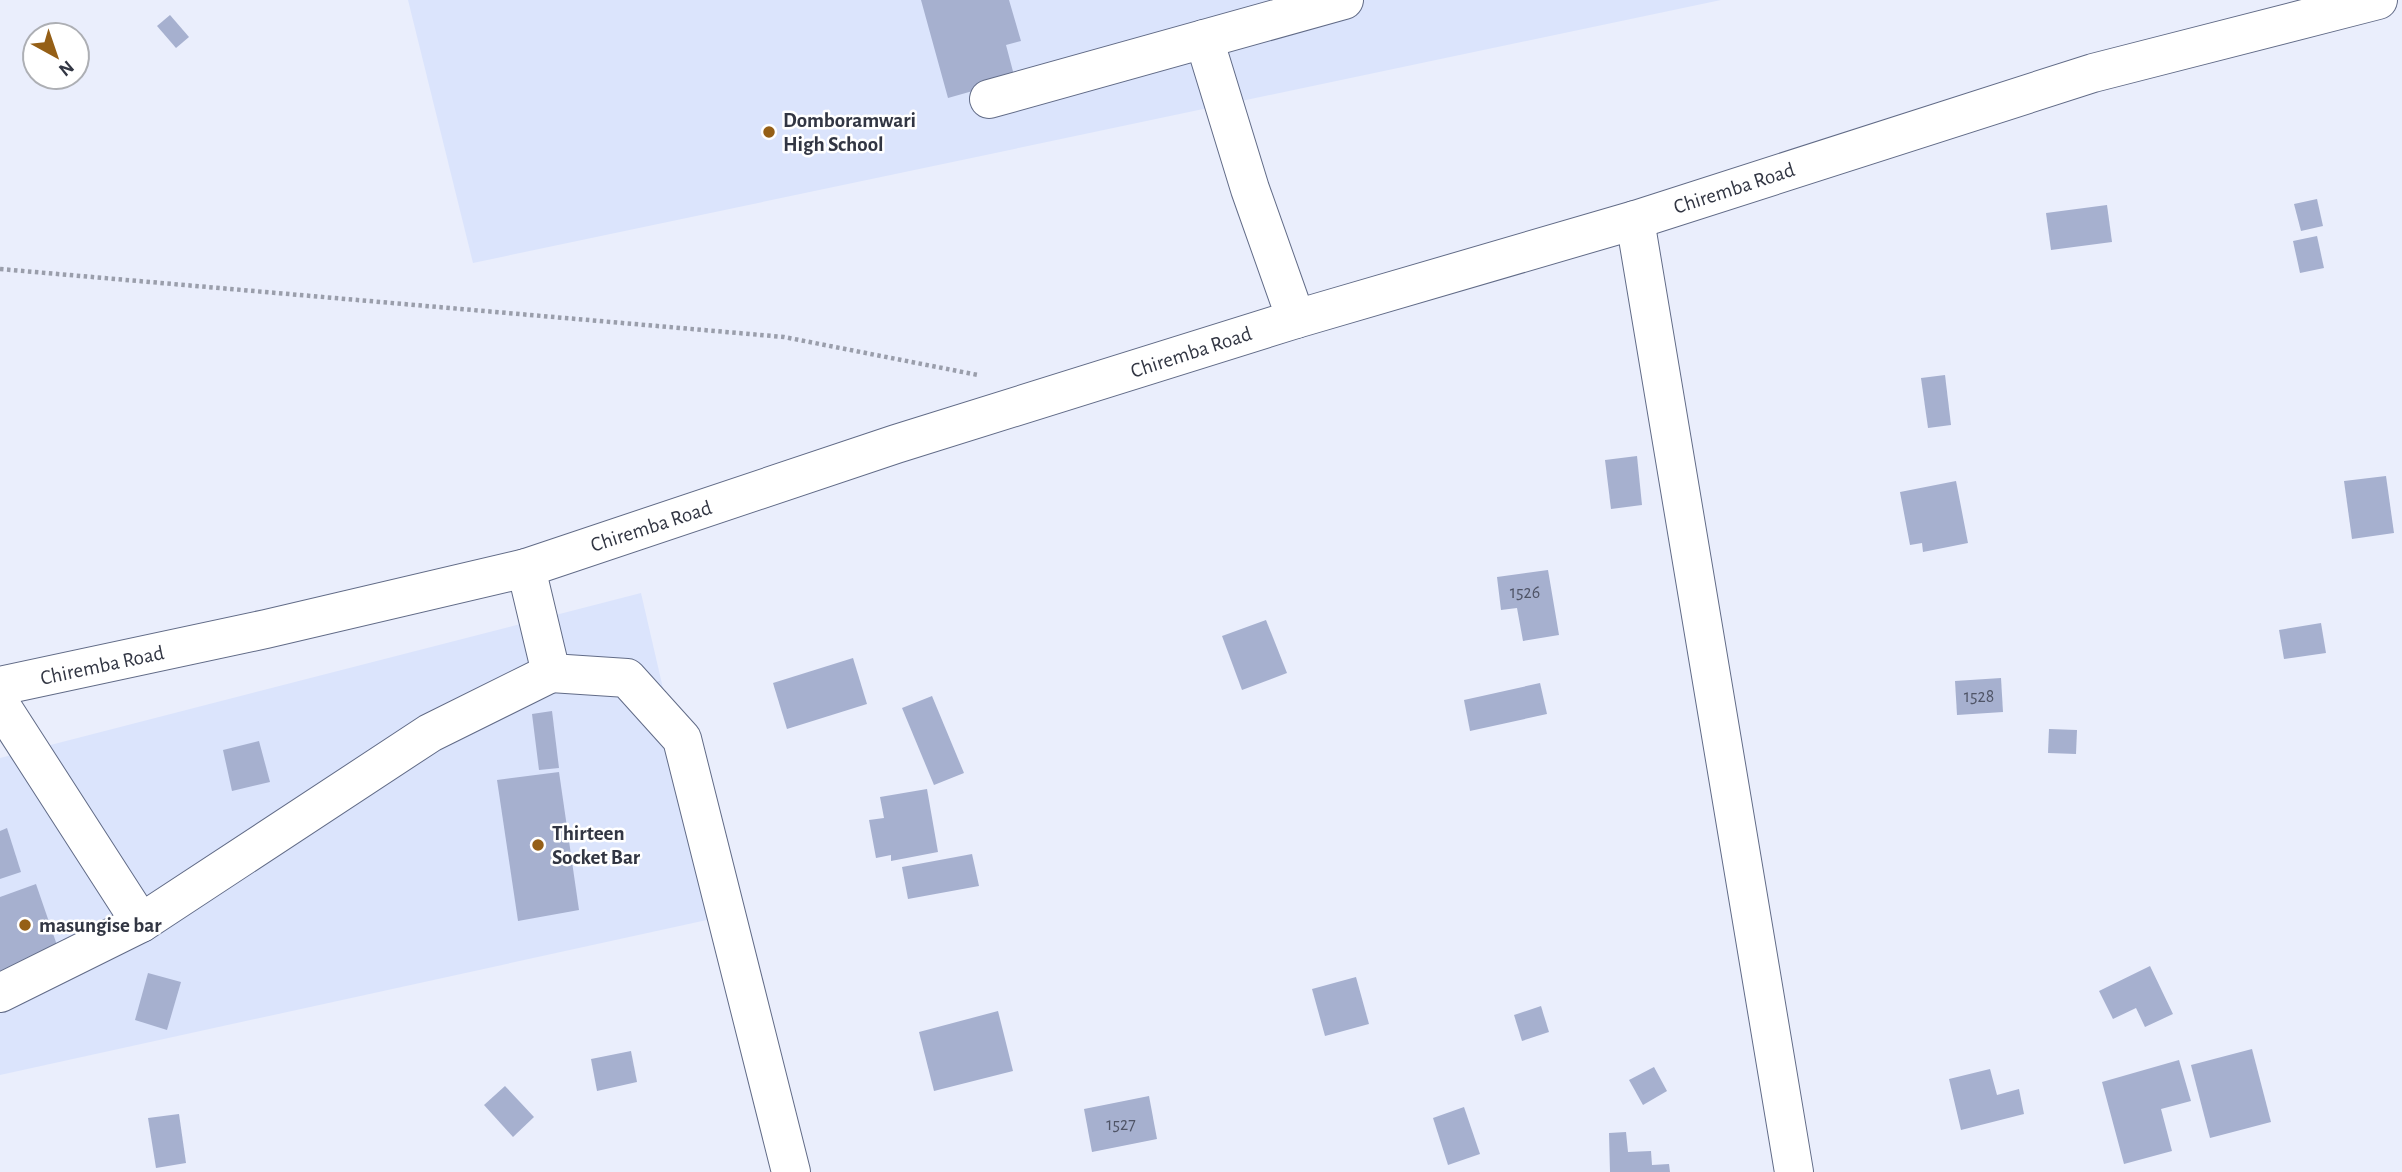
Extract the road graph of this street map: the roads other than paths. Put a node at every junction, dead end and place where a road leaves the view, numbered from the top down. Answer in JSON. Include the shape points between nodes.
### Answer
{"nodes":[{"id":1,"x":1344,"y":0,"type":"edge"},
{"id":2,"x":2378,"y":0,"type":"edge"},
{"id":3,"x":1204,"y":39,"type":"junction"},
{"id":4,"x":989,"y":99,"type":"dead end"},
{"id":5,"x":1635,"y":220,"type":"junction"},
{"id":6,"x":1296,"y":319,"type":"junction"},
{"id":7,"x":526,"y":568,"type":"junction"},
{"id":8,"x":551,"y":673,"type":"junction"},
{"id":9,"x":0,"y":686,"type":"edge"},
{"id":10,"x":0,"y":704,"type":"edge"},
{"id":11,"x":141,"y":923,"type":"junction"},
{"id":12,"x":0,"y":993,"type":"edge"},
{"id":13,"x":790,"y":1172,"type":"edge"},
{"id":14,"x":1794,"y":1172,"type":"edge"}],
"edges":[{"from":1,"to":3,"type":"main road"},
{"from":2,"to":5,"type":"main road","name":"Chiremba Road","via":[[2093,73]]},
{"from":3,"to":4,"type":"main road"},
{"from":3,"to":6,"type":"main road"},
{"from":5,"to":6,"type":"main road","name":"Chiremba Road"},
{"from":5,"to":14,"type":"main road"},
{"from":6,"to":7,"type":"main road","name":"Chiremba Road","via":[[896,444]]},
{"from":7,"to":8,"type":"main road"},
{"from":7,"to":9,"type":"main road","name":"Chiremba Road"},
{"from":8,"to":11,"type":"main road","via":[[430,733]]},
{"from":8,"to":13,"type":"main road","via":[[627,678],[682,739]]},
{"from":10,"to":11,"type":"main road"},
{"from":11,"to":12,"type":"main road"}]}
